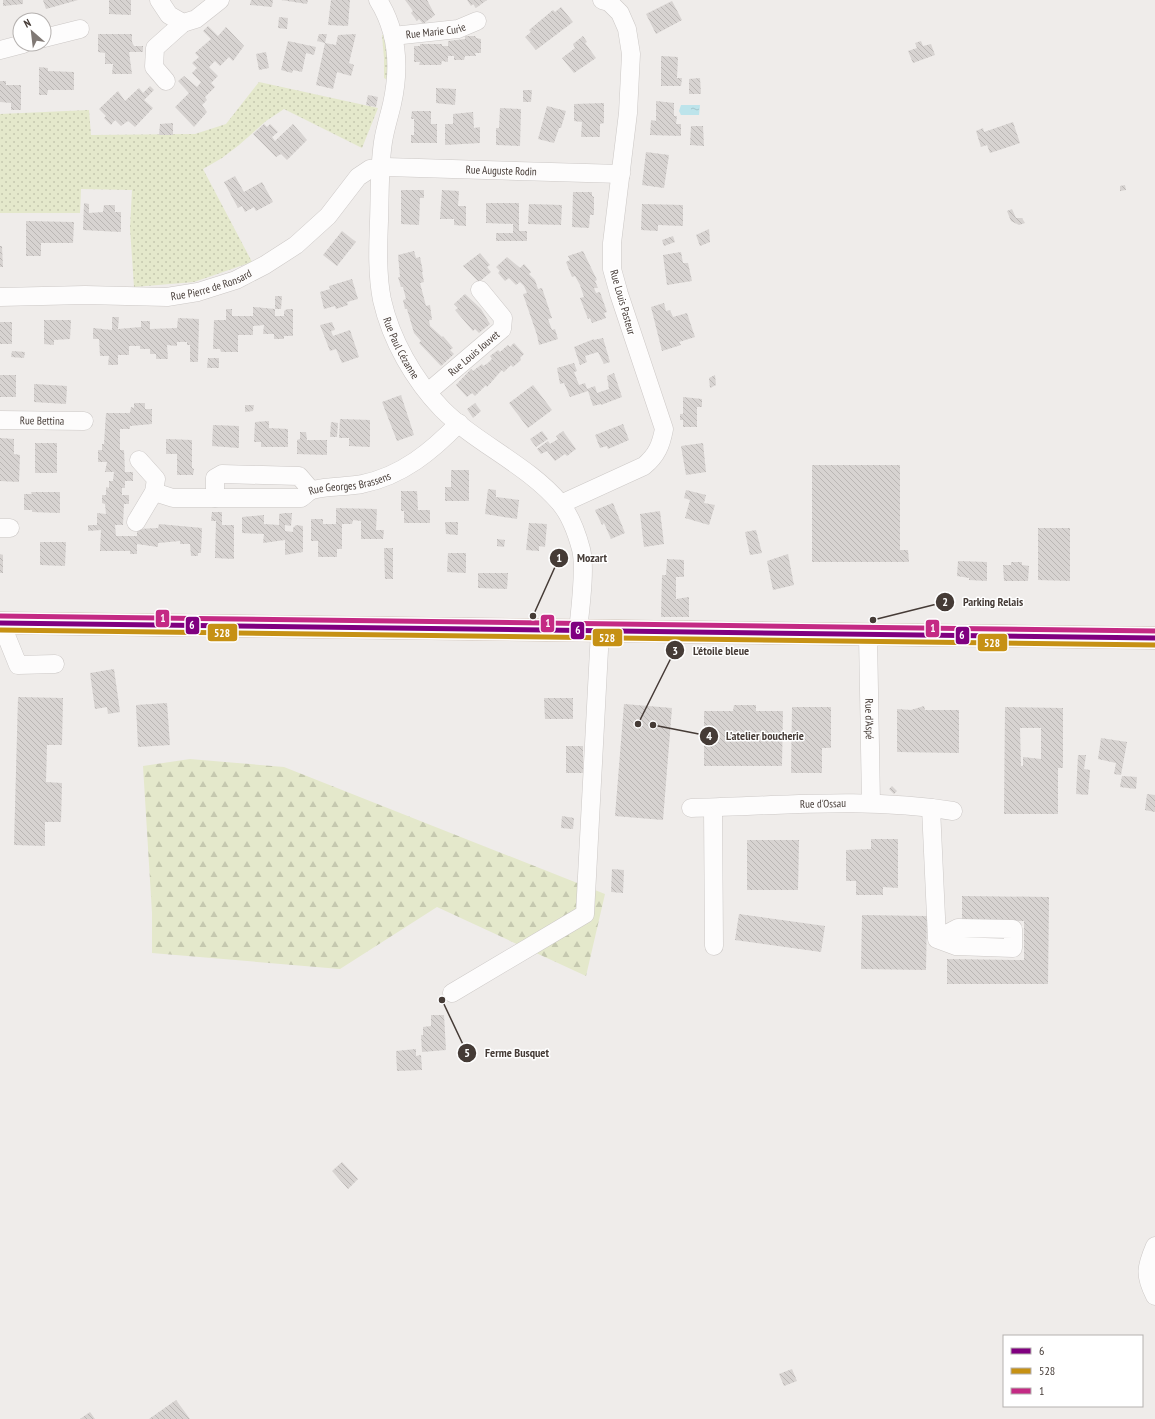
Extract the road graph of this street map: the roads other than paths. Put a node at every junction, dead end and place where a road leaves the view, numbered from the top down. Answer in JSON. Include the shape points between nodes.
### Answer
{"nodes":[{"id":1,"x":159,"y":0,"type":"edge"},
{"id":2,"x":220,"y":0,"type":"edge"},
{"id":3,"x":378,"y":0,"type":"edge"},
{"id":4,"x":602,"y":0,"type":"edge"},
{"id":5,"x":477,"y":21,"type":"dead end"},
{"id":6,"x":183,"y":23,"type":"junction"},
{"id":7,"x":80,"y":29,"type":"dead end"},
{"id":8,"x":52,"y":36,"type":"edge"},
{"id":9,"x":393,"y":36,"type":"junction"},
{"id":10,"x":12,"y":47,"type":"edge"},
{"id":11,"x":0,"y":50,"type":"edge"},
{"id":12,"x":166,"y":81,"type":"dead end"},
{"id":13,"x":380,"y":167,"type":"junction"},
{"id":14,"x":621,"y":174,"type":"junction"},
{"id":15,"x":480,"y":290,"type":"dead end"},
{"id":16,"x":0,"y":297,"type":"edge"},
{"id":17,"x":428,"y":392,"type":"junction"},
{"id":18,"x":0,"y":420,"type":"edge"},
{"id":19,"x":84,"y":421,"type":"dead end"},
{"id":20,"x":459,"y":423,"type":"junction"},
{"id":21,"x":139,"y":460,"type":"dead end"},
{"id":22,"x":311,"y":490,"type":"junction"},
{"id":23,"x":154,"y":492,"type":"junction"},
{"id":24,"x":214,"y":498,"type":"junction"},
{"id":25,"x":561,"y":504,"type":"junction"},
{"id":26,"x":136,"y":522,"type":"dead end"},
{"id":27,"x":0,"y":623,"type":"edge"},
{"id":28,"x":578,"y":631,"type":"junction"},
{"id":29,"x":600,"y":632,"type":"junction"},
{"id":30,"x":868,"y":634,"type":"junction"},
{"id":31,"x":1155,"y":638,"type":"edge"},
{"id":32,"x":55,"y":664,"type":"dead end"},
{"id":33,"x":871,"y":803,"type":"junction"},
{"id":34,"x":691,"y":808,"type":"dead end"},
{"id":35,"x":713,"y":808,"type":"junction"},
{"id":36,"x":931,"y":808,"type":"junction"},
{"id":37,"x":954,"y":811,"type":"dead end"},
{"id":38,"x":938,"y":939,"type":"dead end"},
{"id":39,"x":714,"y":946,"type":"dead end"},
{"id":40,"x":452,"y":993,"type":"dead end"},
{"id":41,"x":1155,"y":1246,"type":"edge"},
{"id":42,"x":1155,"y":1296,"type":"edge"}],
"edges":[{"from":1,"to":6,"type":"street","via":[[169,15]]},
{"from":2,"to":6,"type":"street","via":[[196,19]]},
{"from":3,"to":9,"type":"street","name":"Rue Paul Cézanne"},
{"from":4,"to":14,"type":"street","name":"Rue Louis Pasteur","via":[[620,13],[627,29],[631,54]]},
{"from":5,"to":9,"type":"street","name":"Rue Marie Curie","via":[[458,29]]},
{"from":6,"to":12,"type":"street","via":[[155,48],[154,67]]},
{"from":7,"to":8,"type":"street"},
{"from":9,"to":13,"type":"street","name":"Rue Paul Cézanne","via":[[397,68]]},
{"from":10,"to":11,"type":"street"},
{"from":13,"to":14,"type":"street","name":"Rue Auguste Rodin"},
{"from":13,"to":16,"type":"street","name":"Rue Pierre de Ronsard","via":[[370,169],[358,177],[328,216],[296,245],[236,280],[198,292],[167,297]]},
{"from":13,"to":17,"type":"street","name":"Rue Paul Cézanne","via":[[379,270],[382,300],[392,334],[409,366]]},
{"from":14,"to":25,"type":"street","name":"Rue Louis Pasteur","via":[[612,243],[612,269],[664,429],[662,443],[654,457],[644,466]]},
{"from":15,"to":17,"type":"street","name":"Rue Louis Jouvet","via":[[503,318],[502,329]]},
{"from":17,"to":20,"type":"street","name":"Rue Paul Cézanne","via":[[443,410]]},
{"from":18,"to":19,"type":"street","name":"Rue Bettina"},
{"from":20,"to":22,"type":"street","name":"Rue Georges Brassens","via":[[415,463],[363,484]]},
{"from":20,"to":25,"type":"street","name":"Rue Paul Cézanne","via":[[538,482]]},
{"from":21,"to":23,"type":"street","via":[[156,478]]},
{"from":22,"to":24,"type":"street","name":"Rue Georges Brassens","via":[[301,498]]},
{"from":22,"to":24,"type":"street","via":[[299,476],[222,474],[215,478]]},
{"from":23,"to":24,"type":"street","name":"Rue Georges Brassens","via":[[173,498]]},
{"from":23,"to":26,"type":"street"},
{"from":25,"to":28,"type":"street","name":"Rue Paul Cézanne","via":[[582,551]]},
{"from":27,"to":28,"type":"main road"},
{"from":27,"to":32,"type":"street","via":[[18,665]]},
{"from":28,"to":29,"type":"main road"},
{"from":29,"to":30,"type":"main road"},
{"from":29,"to":40,"type":"street","via":[[585,914]]},
{"from":30,"to":31,"type":"main road"},
{"from":30,"to":33,"type":"street","name":"Rue d'Aspé"},
{"from":33,"to":35,"type":"street","name":"Rue d'Ossau"},
{"from":33,"to":36,"type":"street","name":"Rue d'Ossau"},
{"from":34,"to":35,"type":"street","name":"Rue d'Ossau"},
{"from":35,"to":39,"type":"street"},
{"from":36,"to":37,"type":"street","name":"Rue d'Ossau"},
{"from":36,"to":38,"type":"street"},
{"from":41,"to":42,"type":"street","via":[[1147,1266],[1150,1287]]}]}
